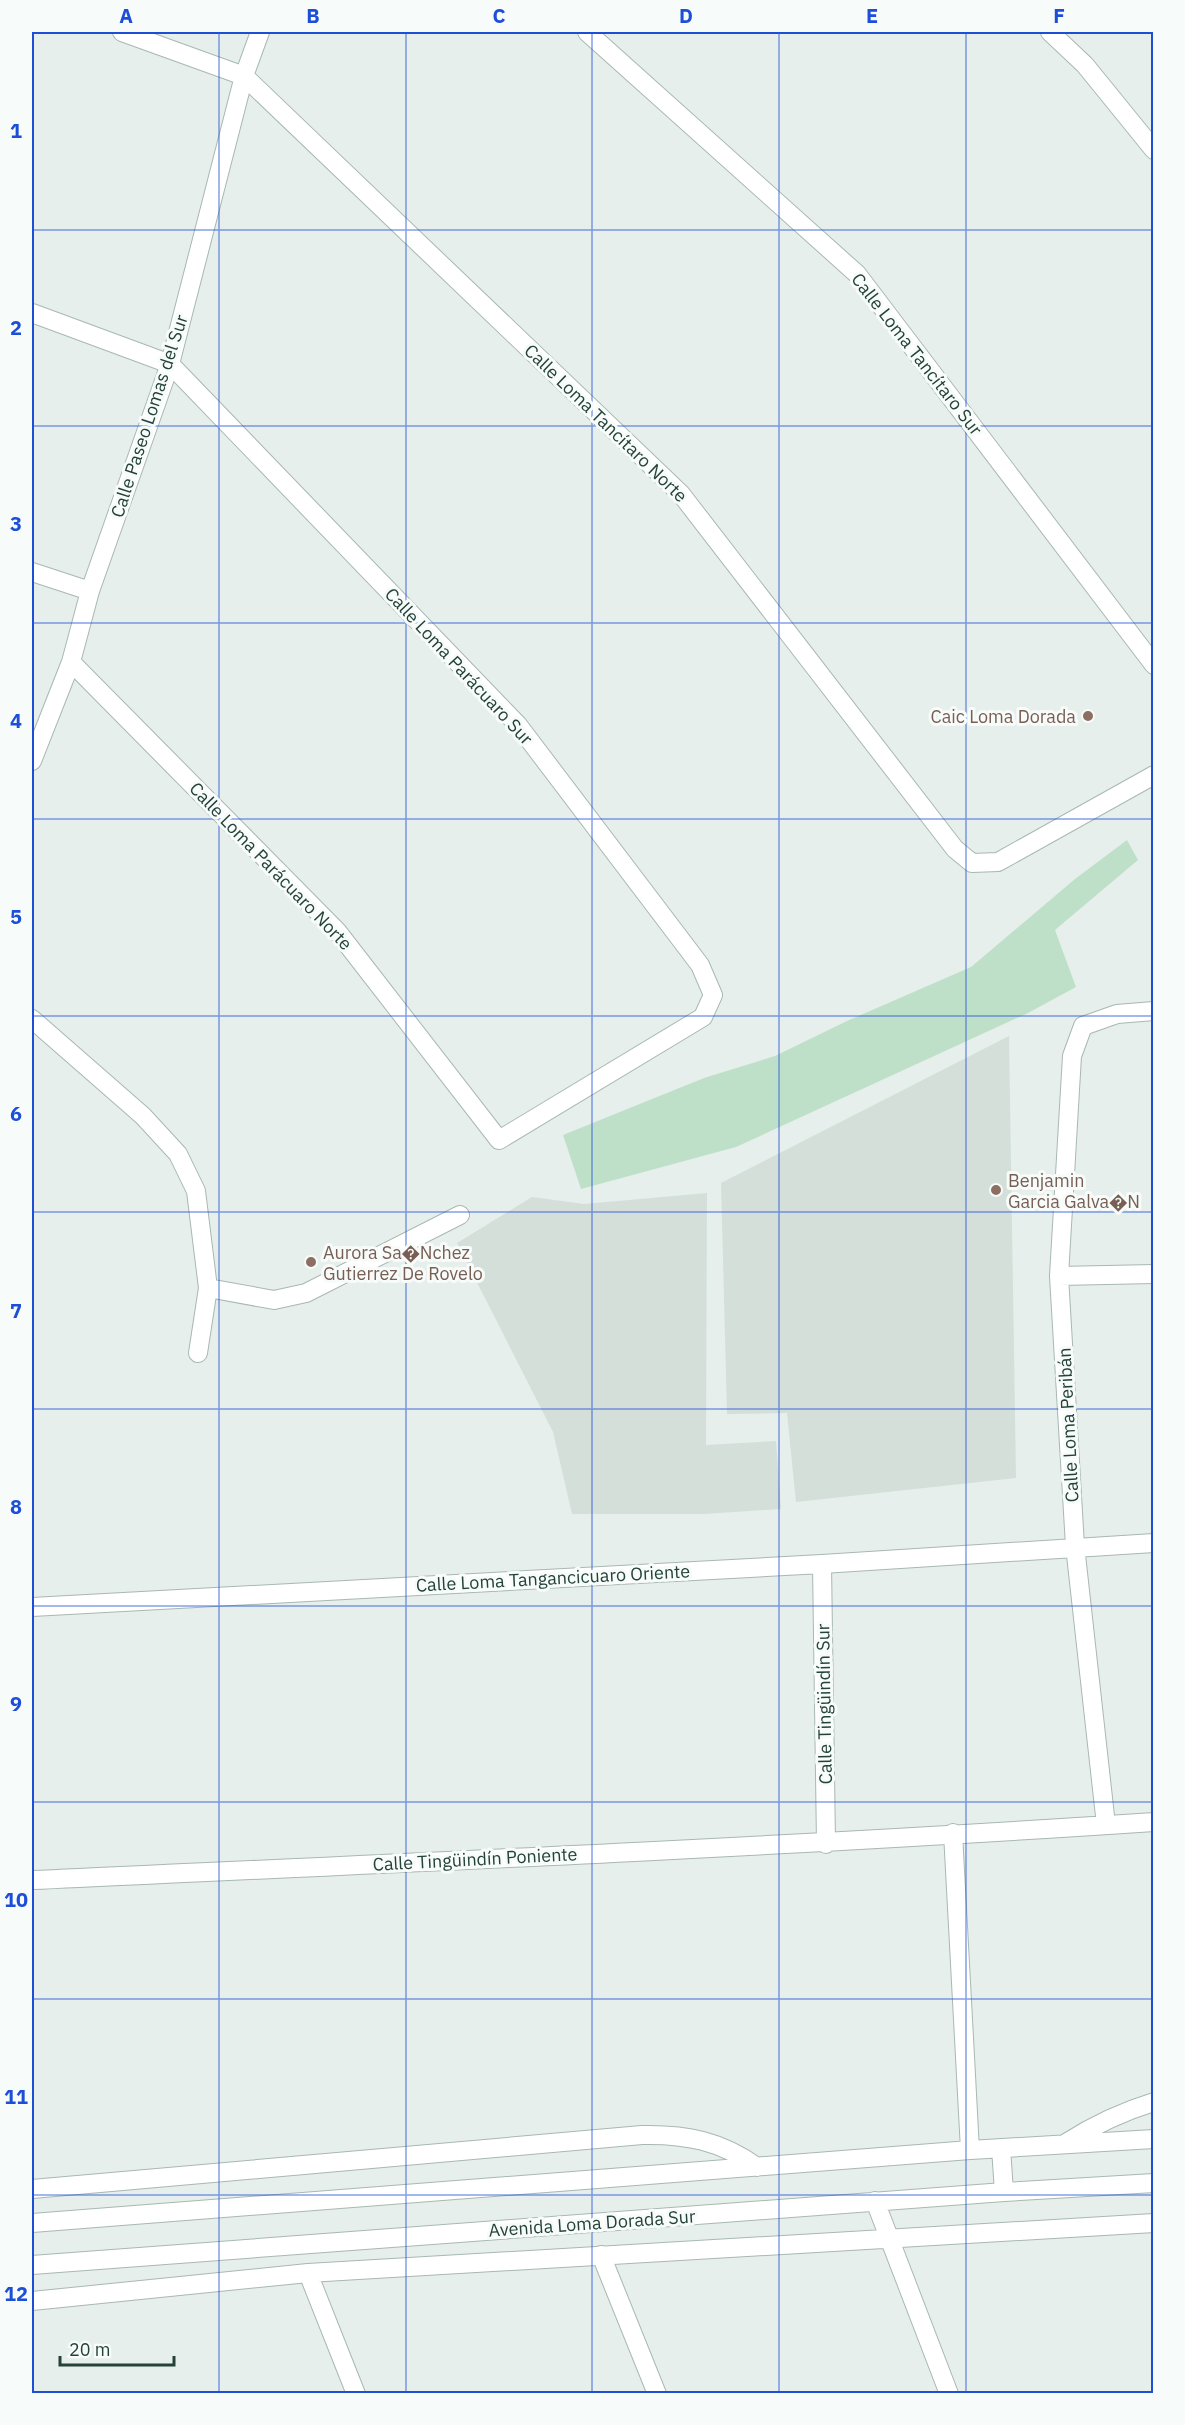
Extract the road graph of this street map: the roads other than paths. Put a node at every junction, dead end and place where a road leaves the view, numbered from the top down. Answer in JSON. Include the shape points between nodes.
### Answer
{"nodes":[{"id":1,"x":122,"y":32,"type":"edge"},
{"id":2,"x":260,"y":32,"type":"edge"},
{"id":3,"x":587,"y":32,"type":"edge"},
{"id":4,"x":1050,"y":32,"type":"edge"},
{"id":5,"x":244,"y":76,"type":"junction"},
{"id":6,"x":1154,"y":150,"type":"edge"},
{"id":7,"x":32,"y":313,"type":"edge"},
{"id":8,"x":170,"y":364,"type":"junction"},
{"id":9,"x":32,"y":572,"type":"edge"},
{"id":10,"x":90,"y":591,"type":"junction"},
{"id":11,"x":71,"y":662,"type":"junction"},
{"id":12,"x":1154,"y":665,"type":"edge"},
{"id":13,"x":32,"y":761,"type":"edge"},
{"id":14,"x":1154,"y":775,"type":"edge"},
{"id":15,"x":1154,"y":1011,"type":"edge"},
{"id":16,"x":32,"y":1019,"type":"edge"},
{"id":17,"x":499,"y":1140,"type":"joint"},
{"id":18,"x":460,"y":1215,"type":"dead end"},
{"id":19,"x":1154,"y":1274,"type":"edge"},
{"id":20,"x":1059,"y":1276,"type":"junction"},
{"id":21,"x":208,"y":1288,"type":"junction"},
{"id":22,"x":198,"y":1353,"type":"dead end"},
{"id":23,"x":1154,"y":1543,"type":"edge"},
{"id":24,"x":1075,"y":1546,"type":"junction"},
{"id":25,"x":822,"y":1564,"type":"junction"},
{"id":26,"x":32,"y":1607,"type":"edge"},
{"id":27,"x":1154,"y":1822,"type":"edge"},
{"id":28,"x":1106,"y":1825,"type":"junction"},
{"id":29,"x":961,"y":1833,"type":"junction"},
{"id":30,"x":826,"y":1844,"type":"junction"},
{"id":31,"x":32,"y":1880,"type":"edge"},
{"id":32,"x":1154,"y":2102,"type":"edge"},
{"id":33,"x":1154,"y":2139,"type":"edge"},
{"id":34,"x":1064,"y":2144,"type":"junction"},
{"id":35,"x":1001,"y":2148,"type":"junction"},
{"id":36,"x":970,"y":2150,"type":"junction"},
{"id":37,"x":757,"y":2167,"type":"junction"},
{"id":38,"x":1154,"y":2183,"type":"edge"},
{"id":39,"x":32,"y":2188,"type":"edge"},
{"id":40,"x":1004,"y":2192,"type":"junction"},
{"id":41,"x":875,"y":2201,"type":"junction"},
{"id":42,"x":32,"y":2223,"type":"edge"},
{"id":43,"x":1154,"y":2223,"type":"edge"},
{"id":44,"x":890,"y":2238,"type":"junction"},
{"id":45,"x":601,"y":2255,"type":"junction"},
{"id":46,"x":32,"y":2265,"type":"edge"},
{"id":47,"x":308,"y":2272,"type":"junction"},
{"id":48,"x":32,"y":2301,"type":"edge"},
{"id":49,"x":356,"y":2394,"type":"edge"},
{"id":50,"x":657,"y":2394,"type":"edge"},
{"id":51,"x":949,"y":2394,"type":"edge"}],
"edges":[{"from":1,"to":5,"type":"street"},
{"from":2,"to":5,"type":"street","name":"Calle Paseo Lomas del Sur"},
{"from":3,"to":12,"type":"street","name":"Calle Loma Tancítaro Sur","via":[[857,274]]},
{"from":4,"to":6,"type":"street","via":[[1085,65]]},
{"from":5,"to":8,"type":"street","name":"Calle Paseo Lomas del Sur"},
{"from":5,"to":14,"type":"street","name":"Calle Loma Tancítaro Norte","via":[[681,494],[955,849],[972,863],[998,862]]},
{"from":7,"to":8,"type":"street"},
{"from":8,"to":10,"type":"street","name":"Calle Paseo Lomas del Sur"},
{"from":8,"to":17,"type":"street","name":"Calle Loma Parácuaro Sur","via":[[518,725],[700,965],[713,995],[703,1017]]},
{"from":9,"to":10,"type":"street"},
{"from":10,"to":11,"type":"street","name":"Calle Paseo Lomas del Sur"},
{"from":11,"to":13,"type":"street","name":"Calle Paseo Lomas del Sur"},
{"from":11,"to":17,"type":"street","name":"Calle Loma Parácuaro Norte","via":[[337,931]]},
{"from":15,"to":20,"type":"street","name":"Calle Loma Peribán","via":[[1117,1014],[1083,1026],[1072,1056]]},
{"from":16,"to":21,"type":"street","via":[[143,1116],[178,1154],[196,1191]]},
{"from":18,"to":21,"type":"street","via":[[306,1293],[274,1300]]},
{"from":19,"to":20,"type":"street"},
{"from":20,"to":24,"type":"street","name":"Calle Loma Peribán"},
{"from":21,"to":22,"type":"street"},
{"from":23,"to":24,"type":"street","name":"Calle Loma Tangancicuaro Oriente"},
{"from":24,"to":25,"type":"street","name":"Calle Loma Tangancicuaro Oriente"},
{"from":24,"to":28,"type":"street","name":"Calle Loma Peribán"},
{"from":25,"to":26,"type":"street","name":"Calle Loma Tangancicuaro Oriente"},
{"from":25,"to":30,"type":"street","name":"Calle Tingüindín Sur"},
{"from":27,"to":28,"type":"street","name":"Calle Tingüindín Poniente"},
{"from":28,"to":29,"type":"street","name":"Calle Tingüindín Poniente"},
{"from":29,"to":30,"type":"street","name":"Calle Tingüindín Poniente"},
{"from":29,"to":36,"type":"street"},
{"from":30,"to":31,"type":"street","name":"Calle Tingüindín Poniente"},
{"from":32,"to":34,"type":"street","via":[[1103,2121]]},
{"from":33,"to":34,"type":"street"},
{"from":34,"to":35,"type":"street"},
{"from":35,"to":36,"type":"street"},
{"from":35,"to":40,"type":"street"},
{"from":36,"to":37,"type":"street"},
{"from":37,"to":39,"type":"street","via":[[702,2139],[642,2135]]},
{"from":37,"to":42,"type":"street"},
{"from":38,"to":40,"type":"street","name":"Avenida Loma Dorada Sur"},
{"from":40,"to":41,"type":"street","name":"Avenida Loma Dorada Sur"},
{"from":41,"to":44,"type":"street"},
{"from":41,"to":46,"type":"street","name":"Avenida Loma Dorada Sur"},
{"from":43,"to":44,"type":"street","name":"Avenida Loma Dorada Sur"},
{"from":44,"to":45,"type":"street","name":"Avenida Loma Dorada Sur"},
{"from":44,"to":51,"type":"street"},
{"from":45,"to":47,"type":"street","name":"Avenida Loma Dorada Sur"},
{"from":45,"to":50,"type":"street"},
{"from":47,"to":48,"type":"street","name":"Avenida Loma Dorada Sur"},
{"from":47,"to":49,"type":"street"}]}
